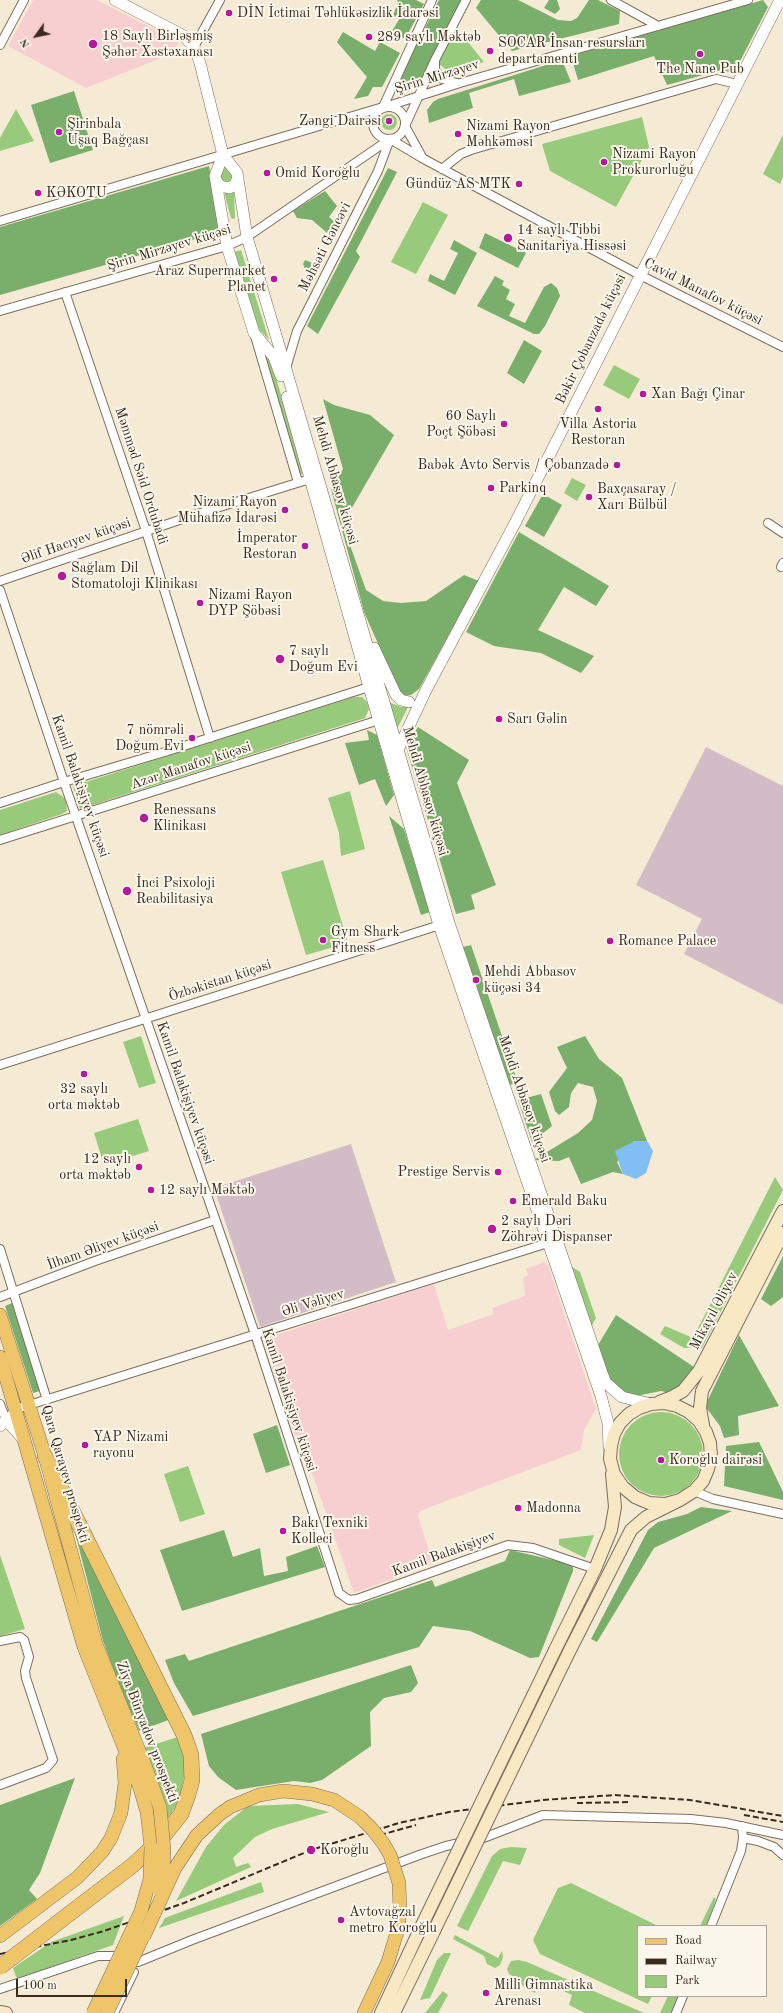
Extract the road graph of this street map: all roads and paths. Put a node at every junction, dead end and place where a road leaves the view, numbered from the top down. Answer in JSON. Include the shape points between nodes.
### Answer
{"nodes":[{"id":1,"x":24,"y":0,"type":"edge"},
{"id":2,"x":115,"y":0,"type":"edge"},
{"id":3,"x":220,"y":0,"type":"edge"},
{"id":4,"x":432,"y":0,"type":"edge"},
{"id":5,"x":466,"y":0,"type":"edge"},
{"id":6,"x":611,"y":0,"type":"edge"},
{"id":7,"x":748,"y":0,"type":"edge"},
{"id":8,"x":780,"y":0,"type":"edge"},
{"id":9,"x":658,"y":26,"type":"junction"},
{"id":10,"x":0,"y":45,"type":"edge"},
{"id":11,"x":194,"y":47,"type":"junction"},
{"id":12,"x":435,"y":60,"type":"junction"},
{"id":13,"x":460,"y":83,"type":"junction"},
{"id":14,"x":737,"y":84,"type":"junction"},
{"id":15,"x":418,"y":97,"type":"junction"},
{"id":16,"x":385,"y":107,"type":"junction"},
{"id":17,"x":405,"y":126,"type":"junction"},
{"id":18,"x":390,"y":139,"type":"junction"},
{"id":19,"x":224,"y":155,"type":"junction"},
{"id":20,"x":422,"y":158,"type":"junction"},
{"id":21,"x":442,"y":169,"type":"junction"},
{"id":22,"x":238,"y":177,"type":"junction"},
{"id":23,"x":216,"y":180,"type":"junction"},
{"id":24,"x":0,"y":221,"type":"edge"},
{"id":25,"x":247,"y":237,"type":"junction"},
{"id":26,"x":226,"y":246,"type":"junction"},
{"id":27,"x":640,"y":275,"type":"junction"},
{"id":28,"x":65,"y":292,"type":"junction"},
{"id":29,"x":0,"y":311,"type":"edge"},
{"id":30,"x":254,"y":333,"type":"junction"},
{"id":31,"x":783,"y":347,"type":"edge"},
{"id":32,"x":286,"y":368,"type":"junction"},
{"id":33,"x":310,"y":479,"type":"junction"},
{"id":34,"x":298,"y":482,"type":"junction"},
{"id":35,"x":768,"y":523,"type":"dead end"},
{"id":36,"x":146,"y":531,"type":"junction"},
{"id":37,"x":783,"y":533,"type":"edge"},
{"id":38,"x":0,"y":581,"type":"edge"},
{"id":39,"x":0,"y":590,"type":"edge"},
{"id":40,"x":356,"y":606,"type":"junction"},
{"id":41,"x":369,"y":687,"type":"junction"},
{"id":42,"x":426,"y":690,"type":"junction"},
{"id":43,"x":380,"y":692,"type":"junction"},
{"id":44,"x":409,"y":702,"type":"junction"},
{"id":45,"x":383,"y":717,"type":"junction"},
{"id":46,"x":210,"y":738,"type":"junction"},
{"id":47,"x":394,"y":741,"type":"junction"},
{"id":48,"x":392,"y":752,"type":"junction"},
{"id":49,"x":64,"y":782,"type":"junction"},
{"id":50,"x":0,"y":803,"type":"edge"},
{"id":51,"x":76,"y":816,"type":"junction"},
{"id":52,"x":0,"y":840,"type":"edge"},
{"id":53,"x":444,"y":924,"type":"junction"},
{"id":54,"x":145,"y":1019,"type":"junction"},
{"id":55,"x":0,"y":1065,"type":"edge"},
{"id":56,"x":783,"y":1211,"type":"edge"},
{"id":57,"x":215,"y":1220,"type":"junction"},
{"id":58,"x":783,"y":1233,"type":"edge"},
{"id":59,"x":548,"y":1243,"type":"junction"},
{"id":60,"x":0,"y":1250,"type":"edge"},
{"id":61,"x":15,"y":1293,"type":"junction"},
{"id":62,"x":0,"y":1298,"type":"edge"},
{"id":63,"x":0,"y":1315,"type":"edge"},
{"id":64,"x":254,"y":1334,"type":"junction"},
{"id":65,"x":0,"y":1357,"type":"edge"},
{"id":66,"x":47,"y":1400,"type":"junction"},
{"id":67,"x":0,"y":1404,"type":"edge"},
{"id":68,"x":651,"y":1404,"type":"junction"},
{"id":69,"x":22,"y":1407,"type":"junction"},
{"id":70,"x":3,"y":1423,"type":"edge"},
{"id":71,"x":706,"y":1432,"type":"junction"},
{"id":72,"x":26,"y":1442,"type":"junction"},
{"id":73,"x":45,"y":1456,"type":"junction"},
{"id":74,"x":610,"y":1459,"type":"junction"},
{"id":75,"x":694,"y":1491,"type":"junction"},
{"id":76,"x":680,"y":1500,"type":"junction"},
{"id":77,"x":783,"y":1514,"type":"edge"},
{"id":78,"x":595,"y":1569,"type":"junction"},
{"id":79,"x":348,"y":1600,"type":"joint"},
{"id":80,"x":0,"y":1641,"type":"edge"},
{"id":81,"x":90,"y":1646,"type":"junction"},
{"id":82,"x":108,"y":1711,"type":"junction"},
{"id":83,"x":0,"y":1785,"type":"edge"},
{"id":84,"x":742,"y":1826,"type":"junction"},
{"id":85,"x":783,"y":1835,"type":"edge"},
{"id":86,"x":743,"y":1838,"type":"junction"},
{"id":87,"x":783,"y":1854,"type":"edge"},
{"id":88,"x":711,"y":1925,"type":"edge"},
{"id":89,"x":0,"y":1936,"type":"edge"},
{"id":90,"x":144,"y":1936,"type":"junction"},
{"id":91,"x":138,"y":1962,"type":"junction"},
{"id":92,"x":0,"y":1967,"type":"edge"},
{"id":93,"x":0,"y":1989,"type":"edge"},
{"id":94,"x":683,"y":1997,"type":"edge"},
{"id":95,"x":0,"y":2012,"type":"edge"},
{"id":96,"x":6,"y":2013,"type":"edge"},
{"id":97,"x":93,"y":2013,"type":"edge"},
{"id":98,"x":107,"y":2013,"type":"edge"},
{"id":99,"x":114,"y":2013,"type":"edge"},
{"id":100,"x":364,"y":2013,"type":"edge"},
{"id":101,"x":381,"y":2013,"type":"edge"},
{"id":102,"x":394,"y":2013,"type":"edge"},
{"id":103,"x":676,"y":2013,"type":"edge"}],
"edges":[{"from":1,"to":10,"type":"street"},
{"from":2,"to":11,"type":"street","via":[[184,36]]},
{"from":3,"to":11,"type":"street"},
{"from":4,"to":16,"type":"street"},
{"from":5,"to":12,"type":"street"},
{"from":6,"to":9,"type":"street"},
{"from":7,"to":9,"type":"street","name":"Şirin Mirzəyev"},
{"from":8,"to":14,"type":"street","name":"Bəkir Çobanzadə küçəsi"},
{"from":9,"to":13,"type":"street","name":"Şirin Mirzəyev"},
{"from":11,"to":19,"type":"street","name":"Mehdi Abbasov küçəsi","via":[[206,80]]},
{"from":12,"to":13,"type":"street","via":[[436,70],[442,79]]},
{"from":12,"to":15,"type":"street"},
{"from":13,"to":15,"type":"street","name":"Şirin Mirzəyev"},
{"from":14,"to":21,"type":"street","via":[[716,79],[471,150],[461,154]]},
{"from":14,"to":27,"type":"street","name":"Bəkir Çobanzadə küçəsi"},
{"from":15,"to":16,"type":"street","name":"Şirin Mirzəyev"},
{"from":15,"to":17,"type":"street"},
{"from":16,"to":17,"type":"street","via":[[398,109]]},
{"from":16,"to":18,"type":"street","via":[[378,110],[373,119],[374,129],[380,137]]},
{"from":16,"to":19,"type":"street"},
{"from":17,"to":18,"type":"street","via":[[400,135]]},
{"from":17,"to":20,"type":"street"},
{"from":18,"to":20,"type":"street","name":"Cavid Manafov küçəsi"},
{"from":18,"to":25,"type":"street","name":"Şirin Mirzəyev küçəsi"},
{"from":18,"to":32,"type":"street","name":"Məhsəti Gəncəvi","via":[[378,171],[297,331]]},
{"from":19,"to":22,"type":"street","name":"Mehdi Abbasov küçəsi"},
{"from":19,"to":23,"type":"street","name":"Mehdi Abbasov küçəsi","via":[[215,172]]},
{"from":19,"to":24,"type":"street"},
{"from":20,"to":21,"type":"street","name":"Cavid Manafov küçəsi"},
{"from":21,"to":27,"type":"street","name":"Cavid Manafov küçəsi"},
{"from":22,"to":23,"type":"street","via":[[235,185],[229,188],[220,186]]},
{"from":22,"to":25,"type":"street","name":"Mehdi Abbasov küçəsi"},
{"from":23,"to":26,"type":"street","name":"Mehdi Abbasov küçəsi"},
{"from":25,"to":26,"type":"street","name":"Şirin Mirzəyev küçəsi"},
{"from":25,"to":32,"type":"street","name":"Mehdi Abbasov küçəsi"},
{"from":26,"to":28,"type":"street","name":"Şirin Mirzəyev küçəsi"},
{"from":26,"to":30,"type":"street","name":"Mehdi Abbasov küçəsi"},
{"from":27,"to":31,"type":"street","name":"Cavid Manafov küçəsi"},
{"from":27,"to":42,"type":"street","name":"Bəkir Çobanzadə küçəsi","via":[[514,525]]},
{"from":28,"to":29,"type":"street","name":"Şirin Mirzəyev küçəsi"},
{"from":28,"to":36,"type":"street","name":"Məmməd Səid Ordubadi"},
{"from":30,"to":33,"type":"street","name":"Mehdi Abbasov küçəsi","via":[[277,363]]},
{"from":30,"to":34,"type":"street","name":"Mehdi Abbasov küçəsi"},
{"from":32,"to":40,"type":"street","name":"Mehdi Abbasov küçəsi"},
{"from":33,"to":34,"type":"street","name":"Əlif Hacıyev küçəsi"},
{"from":33,"to":41,"type":"street","name":"Mehdi Abbasov küçəsi"},
{"from":34,"to":36,"type":"street","name":"Əlif Hacıyev küçəsi"},
{"from":35,"to":37,"type":"street"},
{"from":36,"to":38,"type":"street","name":"Əlif Hacıyev küçəsi"},
{"from":36,"to":46,"type":"street","name":"Məmməd Səid Ordubadi"},
{"from":39,"to":49,"type":"street","name":"Kamil Balakişiyev küçəsi"},
{"from":40,"to":43,"type":"street","name":"Mehdi Abbasov küçəsi"},
{"from":40,"to":44,"type":"street","via":[[393,690],[401,700]]},
{"from":41,"to":43,"type":"street"},
{"from":41,"to":45,"type":"street","name":"Mehdi Abbasov küçəsi"},
{"from":41,"to":46,"type":"street","name":"Azər Manafov küçəsi"},
{"from":42,"to":44,"type":"street"},
{"from":42,"to":47,"type":"street"},
{"from":42,"to":48,"type":"street"},
{"from":43,"to":44,"type":"street","via":[[396,702]]},
{"from":43,"to":45,"type":"street","name":"Mehdi Abbasov küçəsi"},
{"from":45,"to":47,"type":"street","name":"Mehdi Abbasov küçəsi"},
{"from":45,"to":48,"type":"street","name":"Mehdi Abbasov küçəsi"},
{"from":45,"to":51,"type":"street","name":"Azər Manafov küçəsi"},
{"from":46,"to":49,"type":"street","name":"Azər Manafov küçəsi"},
{"from":47,"to":48,"type":"street"},
{"from":48,"to":53,"type":"street","name":"Mehdi Abbasov küçəsi"},
{"from":49,"to":50,"type":"street","name":"Azər Manafov küçəsi"},
{"from":49,"to":51,"type":"street","name":"Kamil Balakişiyev küçəsi"},
{"from":51,"to":52,"type":"street","name":"Azər Manafov küçəsi"},
{"from":51,"to":54,"type":"street","name":"Kamil Balakişiyev küçəsi"},
{"from":53,"to":54,"type":"street","name":"Özbəkistan küçəsi"},
{"from":53,"to":59,"type":"street","name":"Mehdi Abbasov küçəsi"},
{"from":53,"to":68,"type":"street","name":"Mehdi Abbasov küçəsi","via":[[606,1383],[622,1397]]},
{"from":54,"to":55,"type":"street","name":"Özbəkistan küçəsi"},
{"from":54,"to":57,"type":"street","name":"Kamil Balakişiyev küçəsi"},
{"from":56,"to":68,"type":"main road","name":"Mikayıl Əliyev","via":[[699,1371],[678,1394]]},
{"from":57,"to":61,"type":"street","name":"İlham Əliyev küçəsi","via":[[94,1261]]},
{"from":57,"to":64,"type":"street","name":"Kamil Balakişiyev küçəsi"},
{"from":58,"to":71,"type":"main road","name":"Mikayıl Əliyev","via":[[702,1392],[700,1408]]},
{"from":59,"to":64,"type":"street","name":"Əli Vəliyev"},
{"from":59,"to":74,"type":"street","name":"Mehdi Abbasov küçəsi","via":[[605,1409]]},
{"from":60,"to":61,"type":"street"},
{"from":61,"to":62,"type":"street","name":"İlham Əliyev küçəsi"},
{"from":61,"to":66,"type":"street"},
{"from":63,"to":69,"type":"main road","name":"Qara Qarayev prospekti"},
{"from":64,"to":66,"type":"street","name":"Əli Vəliyev"},
{"from":64,"to":79,"type":"street","name":"Kamil Balakişiyev küçəsi","via":[[335,1585],[338,1593]]},
{"from":65,"to":69,"type":"main road","name":"Qara Qarayev prospekti"},
{"from":66,"to":69,"type":"street","name":"Əli Vəliyev"},
{"from":67,"to":70,"type":"street"},
{"from":68,"to":71,"type":"main road","via":[[664,1403],[683,1409],[699,1421]]},
{"from":68,"to":74,"type":"main road","via":[[629,1414],[620,1423],[610,1446]]},
{"from":69,"to":70,"type":"street"},
{"from":69,"to":72,"type":"main road","name":"Qara Qarayev prospekti"},
{"from":69,"to":73,"type":"main road","name":"Qara Qarayev prospekti"},
{"from":70,"to":72,"type":"street"},
{"from":71,"to":75,"type":"main road","via":[[711,1456],[703,1481]]},
{"from":72,"to":81,"type":"main road","name":"Qara Qarayev prospekti"},
{"from":73,"to":81,"type":"main road","name":"Qara Qarayev prospekti"},
{"from":73,"to":92,"type":"highway","bridge":true,"via":[[184,1734],[191,1755],[192,1780],[176,1821],[161,1839],[132,1865]]},
{"from":74,"to":76,"type":"main road","via":[[614,1474],[623,1487],[635,1497],[649,1503],[665,1504]]},
{"from":74,"to":78,"type":"main road","via":[[615,1497],[614,1515],[608,1539]]},
{"from":75,"to":76,"type":"main road"},
{"from":75,"to":77,"type":"street","via":[[713,1499]]},
{"from":76,"to":102,"type":"main road","bridge":true,"via":[[646,1516],[631,1530]]},
{"from":78,"to":79,"type":"street","name":"Kamil Balakişiyev","via":[[533,1548],[508,1545]]},
{"from":78,"to":101,"type":"main road","bridge":true},
{"from":80,"to":83,"type":"street","via":[[20,1637],[24,1640],[29,1657],[26,1678],[53,1760],[46,1768]]},
{"from":81,"to":82,"type":"main road","name":"Ziya Bünyadov prospekti"},
{"from":81,"to":90,"type":"main road","name":"Ziya Bünyadov prospekti","bridge":true,"via":[[146,1768],[161,1814],[163,1873]]},
{"from":82,"to":89,"type":"main road","via":[[125,1772],[125,1797],[117,1825],[102,1852],[89,1868]]},
{"from":82,"to":97,"type":"main road","name":"Ziya Bünyadov prospekti","bridge":true,"via":[[139,1785],[147,1812],[152,1866],[141,1912]]},
{"from":84,"to":85,"type":"street"},
{"from":84,"to":86,"type":"street"},
{"from":84,"to":91,"type":"street","via":[[691,1819],[554,1815],[537,1817],[486,1837],[422,1854],[206,1934]]},
{"from":86,"to":87,"type":"street","via":[[774,1847]]},
{"from":86,"to":88,"type":"street"},
{"from":90,"to":98,"type":"main road","name":"Ziya Bünyadov prospekti","bridge":true},
{"from":90,"to":100,"type":"main road","bridge":true,"via":[[175,1868],[197,1835],[220,1814],[259,1795],[283,1791],[312,1794],[334,1800],[360,1817],[372,1829],[390,1855],[400,1883],[397,1932],[388,1962]]},
{"from":91,"to":93,"type":"street","via":[[113,1956],[98,1956]]},
{"from":91,"to":99,"type":"street"},
{"from":94,"to":103,"type":"street"},
{"from":95,"to":96,"type":"main road"}]}
